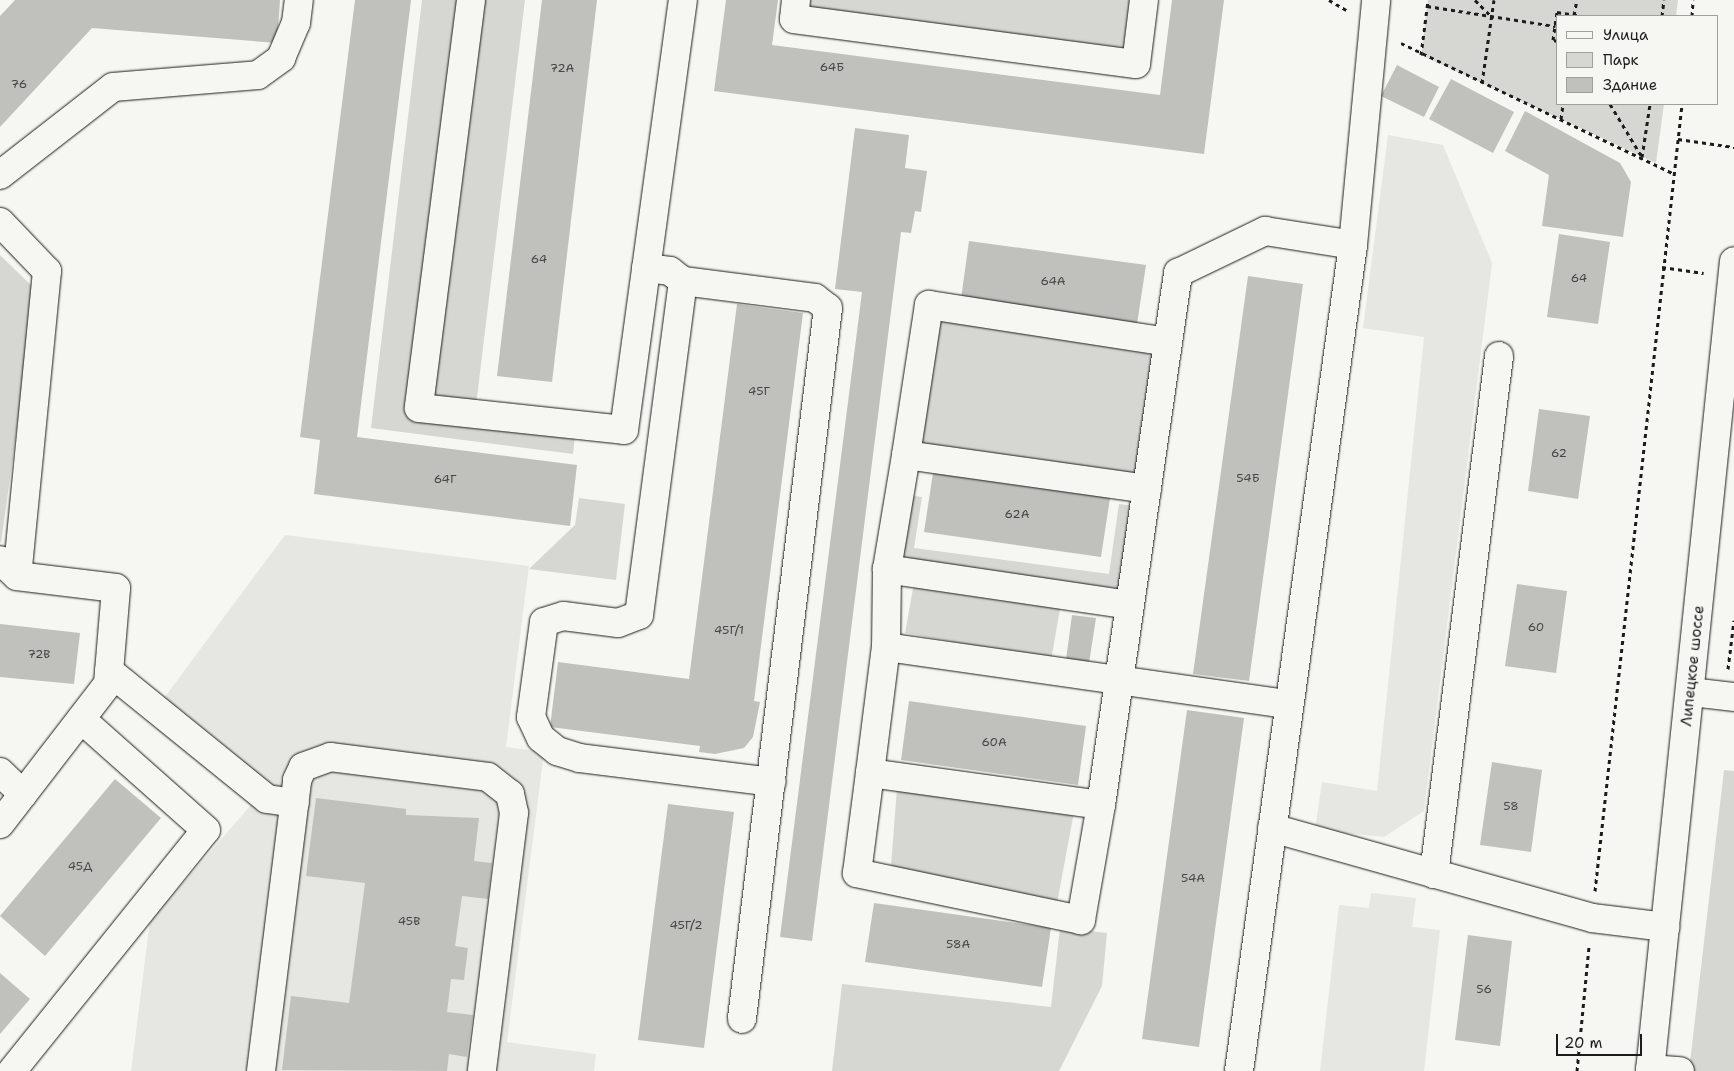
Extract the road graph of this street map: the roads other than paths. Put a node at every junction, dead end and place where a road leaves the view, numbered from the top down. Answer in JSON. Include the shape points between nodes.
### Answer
{"nodes":[{"id":1,"x":299,"y":0,"type":"edge"},
{"id":2,"x":471,"y":0,"type":"edge"},
{"id":3,"x":682,"y":0,"type":"edge"},
{"id":4,"x":796,"y":0,"type":"edge"},
{"id":5,"x":1144,"y":0,"type":"edge"},
{"id":6,"x":1376,"y":0,"type":"edge"},
{"id":7,"x":0,"y":175,"type":"edge"},
{"id":8,"x":0,"y":222,"type":"edge"},
{"id":9,"x":1353,"y":245,"type":"junction"},
{"id":10,"x":646,"y":268,"type":"junction"},
{"id":11,"x":1733,"y":269,"type":"edge"},
{"id":12,"x":683,"y":281,"type":"junction"},
{"id":13,"x":1168,"y":342,"type":"junction"},
{"id":14,"x":1499,"y":356,"type":"dead end"},
{"id":15,"x":906,"y":455,"type":"junction"},
{"id":16,"x":1147,"y":489,"type":"junction"},
{"id":17,"x":9,"y":568,"type":"edge"},
{"id":18,"x":887,"y":568,"type":"junction"},
{"id":19,"x":1130,"y":605,"type":"junction"},
{"id":20,"x":886,"y":647,"type":"junction"},
{"id":21,"x":109,"y":671,"type":"junction"},
{"id":22,"x":1119,"y":681,"type":"junction"},
{"id":23,"x":1691,"y":692,"type":"junction"},
{"id":24,"x":1730,"y":697,"type":"edge"},
{"id":25,"x":1289,"y":704,"type":"junction"},
{"id":26,"x":81,"y":719,"type":"junction"},
{"id":27,"x":0,"y":772,"type":"edge"},
{"id":28,"x":870,"y":773,"type":"junction"},
{"id":29,"x":772,"y":782,"type":"junction"},
{"id":30,"x":23,"y":794,"type":"junction"},
{"id":31,"x":294,"y":803,"type":"junction"},
{"id":32,"x":1101,"y":806,"type":"junction"},
{"id":33,"x":0,"y":824,"type":"edge"},
{"id":34,"x":1272,"y":828,"type":"junction"},
{"id":35,"x":1434,"y":874,"type":"junction"},
{"id":36,"x":1665,"y":927,"type":"junction"},
{"id":37,"x":742,"y":1019,"type":"dead end"},
{"id":38,"x":1650,"y":1070,"type":"edge"},
{"id":39,"x":12,"y":1071,"type":"edge"},
{"id":40,"x":260,"y":1071,"type":"edge"},
{"id":41,"x":482,"y":1071,"type":"edge"},
{"id":42,"x":1238,"y":1071,"type":"edge"},
{"id":43,"x":1680,"y":1071,"type":"edge"}],
"edges":[{"from":1,"to":7,"type":"main road","via":[[296,23],[281,58],[258,75],[113,87]]},
{"from":2,"to":10,"type":"main road","via":[[418,408],[624,430]]},
{"from":3,"to":10,"type":"main road"},
{"from":4,"to":5,"type":"main road","via":[[794,19],[1136,64]]},
{"from":6,"to":9,"type":"main road","via":[[1376,28]]},
{"from":8,"to":17,"type":"main road","via":[[47,270]]},
{"from":9,"to":13,"type":"main road","via":[[1265,231],[1178,273]]},
{"from":9,"to":25,"type":"main road"},
{"from":10,"to":12,"type":"main road","via":[[670,271]]},
{"from":11,"to":23,"type":"main road","name":"Липецкое шоссе"},
{"from":12,"to":29,"type":"main road","via":[[815,298],[828,308]]},
{"from":12,"to":29,"type":"main road","via":[[640,615],[618,623],[562,616],[544,622],[531,717],[541,738],[557,751],[580,758]]},
{"from":13,"to":15,"type":"main road","via":[[929,305]]},
{"from":13,"to":16,"type":"main road"},
{"from":14,"to":35,"type":"main road"},
{"from":15,"to":16,"type":"main road"},
{"from":15,"to":18,"type":"main road"},
{"from":16,"to":19,"type":"main road"},
{"from":17,"to":21,"type":"main road","via":[[116,588]]},
{"from":18,"to":19,"type":"main road"},
{"from":18,"to":20,"type":"main road"},
{"from":19,"to":22,"type":"main road"},
{"from":20,"to":22,"type":"main road"},
{"from":20,"to":28,"type":"main road"},
{"from":21,"to":26,"type":"main road","via":[[108,684]]},
{"from":21,"to":31,"type":"main road","via":[[267,799]]},
{"from":22,"to":25,"type":"main road"},
{"from":22,"to":32,"type":"main road"},
{"from":23,"to":24,"type":"main road"},
{"from":23,"to":36,"type":"main road","name":"Липецкое шоссе"},
{"from":25,"to":34,"type":"main road"},
{"from":26,"to":30,"type":"main road"},
{"from":26,"to":39,"type":"main road","via":[[206,830]]},
{"from":27,"to":30,"type":"main road"},
{"from":28,"to":32,"type":"main road"},
{"from":28,"to":32,"type":"main road","via":[[857,873],[1081,920]]},
{"from":29,"to":37,"type":"main road"},
{"from":30,"to":33,"type":"main road"},
{"from":31,"to":40,"type":"main road"},
{"from":31,"to":41,"type":"main road","via":[[304,767],[315,758],[330,757],[488,777],[510,794],[514,813]]},
{"from":34,"to":35,"type":"main road"},
{"from":34,"to":42,"type":"main road"},
{"from":35,"to":36,"type":"main road","via":[[1592,918]]},
{"from":36,"to":38,"type":"main road","name":"Липецкое шоссе"},
{"from":38,"to":43,"type":"main road"}]}
